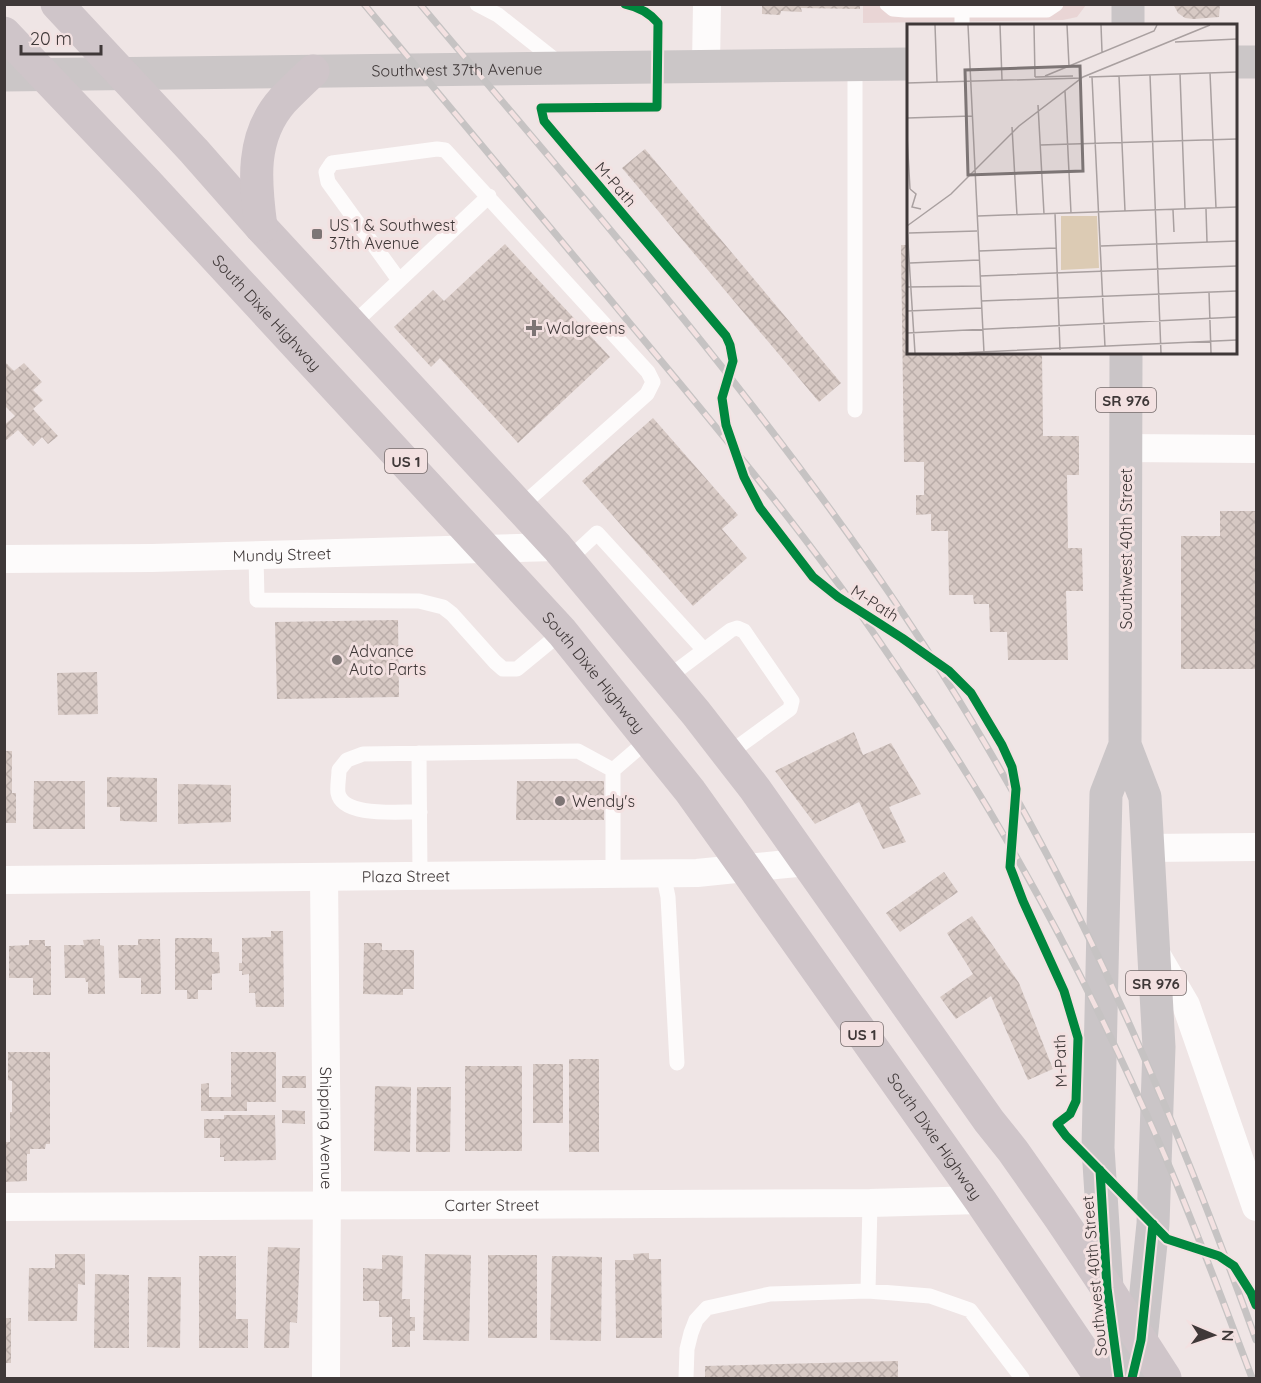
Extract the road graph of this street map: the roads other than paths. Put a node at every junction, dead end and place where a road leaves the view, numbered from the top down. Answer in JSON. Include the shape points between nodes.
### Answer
{"nodes":[{"id":1,"x":57,"y":4,"type":"edge"},
{"id":2,"x":477,"y":4,"type":"edge"},
{"id":3,"x":707,"y":4,"type":"edge"},
{"id":4,"x":887,"y":4,"type":"edge"},
{"id":5,"x":1128,"y":4,"type":"edge"},
{"id":6,"x":984,"y":7,"type":"edge"},
{"id":7,"x":1050,"y":13,"type":"edge"},
{"id":8,"x":962,"y":18,"type":"edge"},
{"id":9,"x":1128,"y":24,"type":"edge"},
{"id":10,"x":4,"y":33,"type":"edge"},
{"id":11,"x":1237,"y":62,"type":"edge"},
{"id":12,"x":1257,"y":62,"type":"edge"},
{"id":13,"x":855,"y":64,"type":"junction"},
{"id":14,"x":907,"y":64,"type":"edge"},
{"id":15,"x":706,"y":65,"type":"junction"},
{"id":16,"x":564,"y":68,"type":"junction"},
{"id":17,"x":313,"y":71,"type":"junction"},
{"id":18,"x":120,"y":73,"type":"junction"},
{"id":19,"x":43,"y":74,"type":"junction"},
{"id":20,"x":4,"y":75,"type":"edge"},
{"id":21,"x":489,"y":196,"type":"junction"},
{"id":22,"x":261,"y":227,"type":"junction"},
{"id":23,"x":399,"y":280,"type":"junction"},
{"id":24,"x":352,"y":326,"type":"junction"},
{"id":25,"x":1126,"y":354,"type":"edge"},
{"id":26,"x":855,"y":410,"type":"dead end"},
{"id":27,"x":1126,"y":448,"type":"junction"},
{"id":28,"x":1257,"y":449,"type":"edge"},
{"id":29,"x":520,"y":507,"type":"junction"},
{"id":30,"x":488,"y":549,"type":"junction"},
{"id":31,"x":562,"y":554,"type":"junction"},
{"id":32,"x":256,"y":555,"type":"junction"},
{"id":33,"x":4,"y":559,"type":"edge"},
{"id":34,"x":562,"y":632,"type":"junction"},
{"id":35,"x":704,"y":650,"type":"junction"},
{"id":36,"x":667,"y":678,"type":"junction"},
{"id":37,"x":649,"y":739,"type":"junction"},
{"id":38,"x":1125,"y":745,"type":"junction"},
{"id":39,"x":419,"y":753,"type":"junction"},
{"id":40,"x":728,"y":754,"type":"junction"},
{"id":41,"x":613,"y":770,"type":"junction"},
{"id":42,"x":420,"y":812,"type":"junction"},
{"id":43,"x":1257,"y":847,"type":"edge"},
{"id":44,"x":1147,"y":848,"type":"junction"},
{"id":45,"x":807,"y":862,"type":"junction"},
{"id":46,"x":745,"y":867,"type":"junction"},
{"id":47,"x":613,"y":873,"type":"junction"},
{"id":48,"x":663,"y":873,"type":"junction"},
{"id":49,"x":420,"y":876,"type":"junction"},
{"id":50,"x":324,"y":878,"type":"junction"},
{"id":51,"x":4,"y":880,"type":"edge"},
{"id":52,"x":1155,"y":952,"type":"junction"},
{"id":53,"x":677,"y":1063,"type":"dead end"},
{"id":54,"x":980,"y":1200,"type":"junction"},
{"id":55,"x":870,"y":1203,"type":"junction"},
{"id":56,"x":327,"y":1204,"type":"junction"},
{"id":57,"x":4,"y":1207,"type":"edge"},
{"id":58,"x":1257,"y":1207,"type":"edge"},
{"id":59,"x":1107,"y":1288,"type":"junction"},
{"id":60,"x":868,"y":1291,"type":"junction"},
{"id":61,"x":1141,"y":1340,"type":"junction"},
{"id":62,"x":326,"y":1378,"type":"edge"},
{"id":63,"x":686,"y":1378,"type":"edge"},
{"id":64,"x":1022,"y":1378,"type":"edge"},
{"id":65,"x":1101,"y":1378,"type":"edge"},
{"id":66,"x":1119,"y":1378,"type":"edge"},
{"id":67,"x":1132,"y":1378,"type":"edge"},
{"id":68,"x":1165,"y":1378,"type":"edge"}],
"edges":[{"from":1,"to":18,"type":"highway"},
{"from":2,"to":16,"type":"lane","via":[[498,15]]},
{"from":3,"to":15,"type":"street"},
{"from":4,"to":8,"type":"lane","via":[[893,9]]},
{"from":5,"to":9,"type":"main road"},
{"from":6,"to":7,"type":"lane"},
{"from":6,"to":8,"type":"lane"},
{"from":10,"to":19,"type":"highway","name":"South Dixie Highway","number":"US 1"},
{"from":11,"to":12,"type":"main road"},
{"from":13,"to":14,"type":"main road","name":"Southwest 37th Avenue"},
{"from":13,"to":15,"type":"main road","name":"Southwest 37th Avenue"},
{"from":13,"to":26,"type":"lane"},
{"from":15,"to":16,"type":"main road","name":"Southwest 37th Avenue"},
{"from":16,"to":17,"type":"main road","name":"Southwest 37th Avenue"},
{"from":17,"to":18,"type":"main road","name":"Southwest 37th Avenue"},
{"from":17,"to":22,"type":"highway","via":[[282,102],[266,125],[256,154]]},
{"from":18,"to":19,"type":"main road","name":"Southwest 37th Avenue"},
{"from":18,"to":22,"type":"highway"},
{"from":19,"to":20,"type":"main road","name":"Southwest 37th Avenue"},
{"from":19,"to":30,"type":"highway","name":"South Dixie Highway","number":"US 1"},
{"from":21,"to":23,"type":"lane"},
{"from":21,"to":23,"type":"lane","via":[[445,150],[332,164],[326,172],[328,182]]},
{"from":21,"to":29,"type":"lane","via":[[653,382],[647,394]]},
{"from":22,"to":24,"type":"highway"},
{"from":23,"to":24,"type":"lane"},
{"from":24,"to":29,"type":"highway"},
{"from":25,"to":27,"type":"main road","name":"Southwest 40th Street","number":"SR 976"},
{"from":27,"to":28,"type":"street"},
{"from":27,"to":38,"type":"main road","name":"Southwest 40th Street","number":"SR 976"},
{"from":29,"to":31,"type":"highway"},
{"from":30,"to":31,"type":"street","name":"Mundy Street"},
{"from":30,"to":32,"type":"street","name":"Mundy Street"},
{"from":30,"to":34,"type":"highway","name":"South Dixie Highway","number":"US 1"},
{"from":31,"to":35,"type":"lane","via":[[597,533]]},
{"from":31,"to":36,"type":"highway"},
{"from":32,"to":33,"type":"street","name":"Mundy Street"},
{"from":32,"to":34,"type":"lane","via":[[257,600],[431,603],[452,614],[503,669],[517,669]]},
{"from":34,"to":37,"type":"highway","name":"South Dixie Highway","number":"US 1"},
{"from":35,"to":36,"type":"lane"},
{"from":35,"to":40,"type":"lane","via":[[731,630],[744,631],[792,701],[790,709]]},
{"from":36,"to":40,"type":"highway"},
{"from":37,"to":41,"type":"lane"},
{"from":37,"to":46,"type":"highway","name":"South Dixie Highway","number":"US 1"},
{"from":38,"to":44,"type":"main road","name":"Southwest 40th Street","number":"SR 976","via":[[1145,797]]},
{"from":38,"to":59,"type":"main road","name":"Southwest 40th Street","number":"SR 976","via":[[1106,794],[1098,1148]]},
{"from":39,"to":41,"type":"lane","via":[[578,751]]},
{"from":39,"to":42,"type":"lane"},
{"from":39,"to":42,"type":"lane","via":[[363,754],[347,760],[339,770],[338,795],[344,804],[357,810]]},
{"from":40,"to":45,"type":"highway"},
{"from":41,"to":47,"type":"lane"},
{"from":42,"to":49,"type":"lane"},
{"from":43,"to":44,"type":"street"},
{"from":44,"to":52,"type":"main road","name":"Southwest 40th Street","number":"SR 976"},
{"from":45,"to":46,"type":"street","name":"Plaza Street"},
{"from":45,"to":59,"type":"highway"},
{"from":46,"to":48,"type":"street","name":"Plaza Street"},
{"from":46,"to":54,"type":"highway","name":"South Dixie Highway","number":"US 1"},
{"from":47,"to":48,"type":"street","name":"Plaza Street"},
{"from":47,"to":49,"type":"street","name":"Plaza Street"},
{"from":48,"to":53,"type":"lane","via":[[668,897]]},
{"from":49,"to":50,"type":"street","name":"Plaza Street"},
{"from":50,"to":51,"type":"street","name":"Plaza Street"},
{"from":50,"to":56,"type":"street","name":"Shipping Avenue"},
{"from":52,"to":58,"type":"street","via":[[1186,1005]]},
{"from":52,"to":61,"type":"main road","name":"Southwest 40th Street","number":"SR 976","via":[[1159,1047],[1155,1167]]},
{"from":54,"to":55,"type":"street","name":"Carter Street"},
{"from":54,"to":65,"type":"highway","name":"South Dixie Highway","number":"US 1"},
{"from":55,"to":56,"type":"street","name":"Carter Street"},
{"from":55,"to":60,"type":"lane"},
{"from":56,"to":57,"type":"street","name":"Carter Street"},
{"from":56,"to":62,"type":"street","name":"Shipping Avenue"},
{"from":59,"to":61,"type":"highway"},
{"from":59,"to":66,"type":"main road","name":"Southwest 40th Street","number":"SR 976"},
{"from":60,"to":63,"type":"lane","via":[[770,1294],[707,1308],[691,1333]]},
{"from":60,"to":64,"type":"lane","via":[[930,1296],[970,1310]]},
{"from":61,"to":67,"type":"main road","name":"Southwest 40th Street"},
{"from":61,"to":68,"type":"highway"}]}
